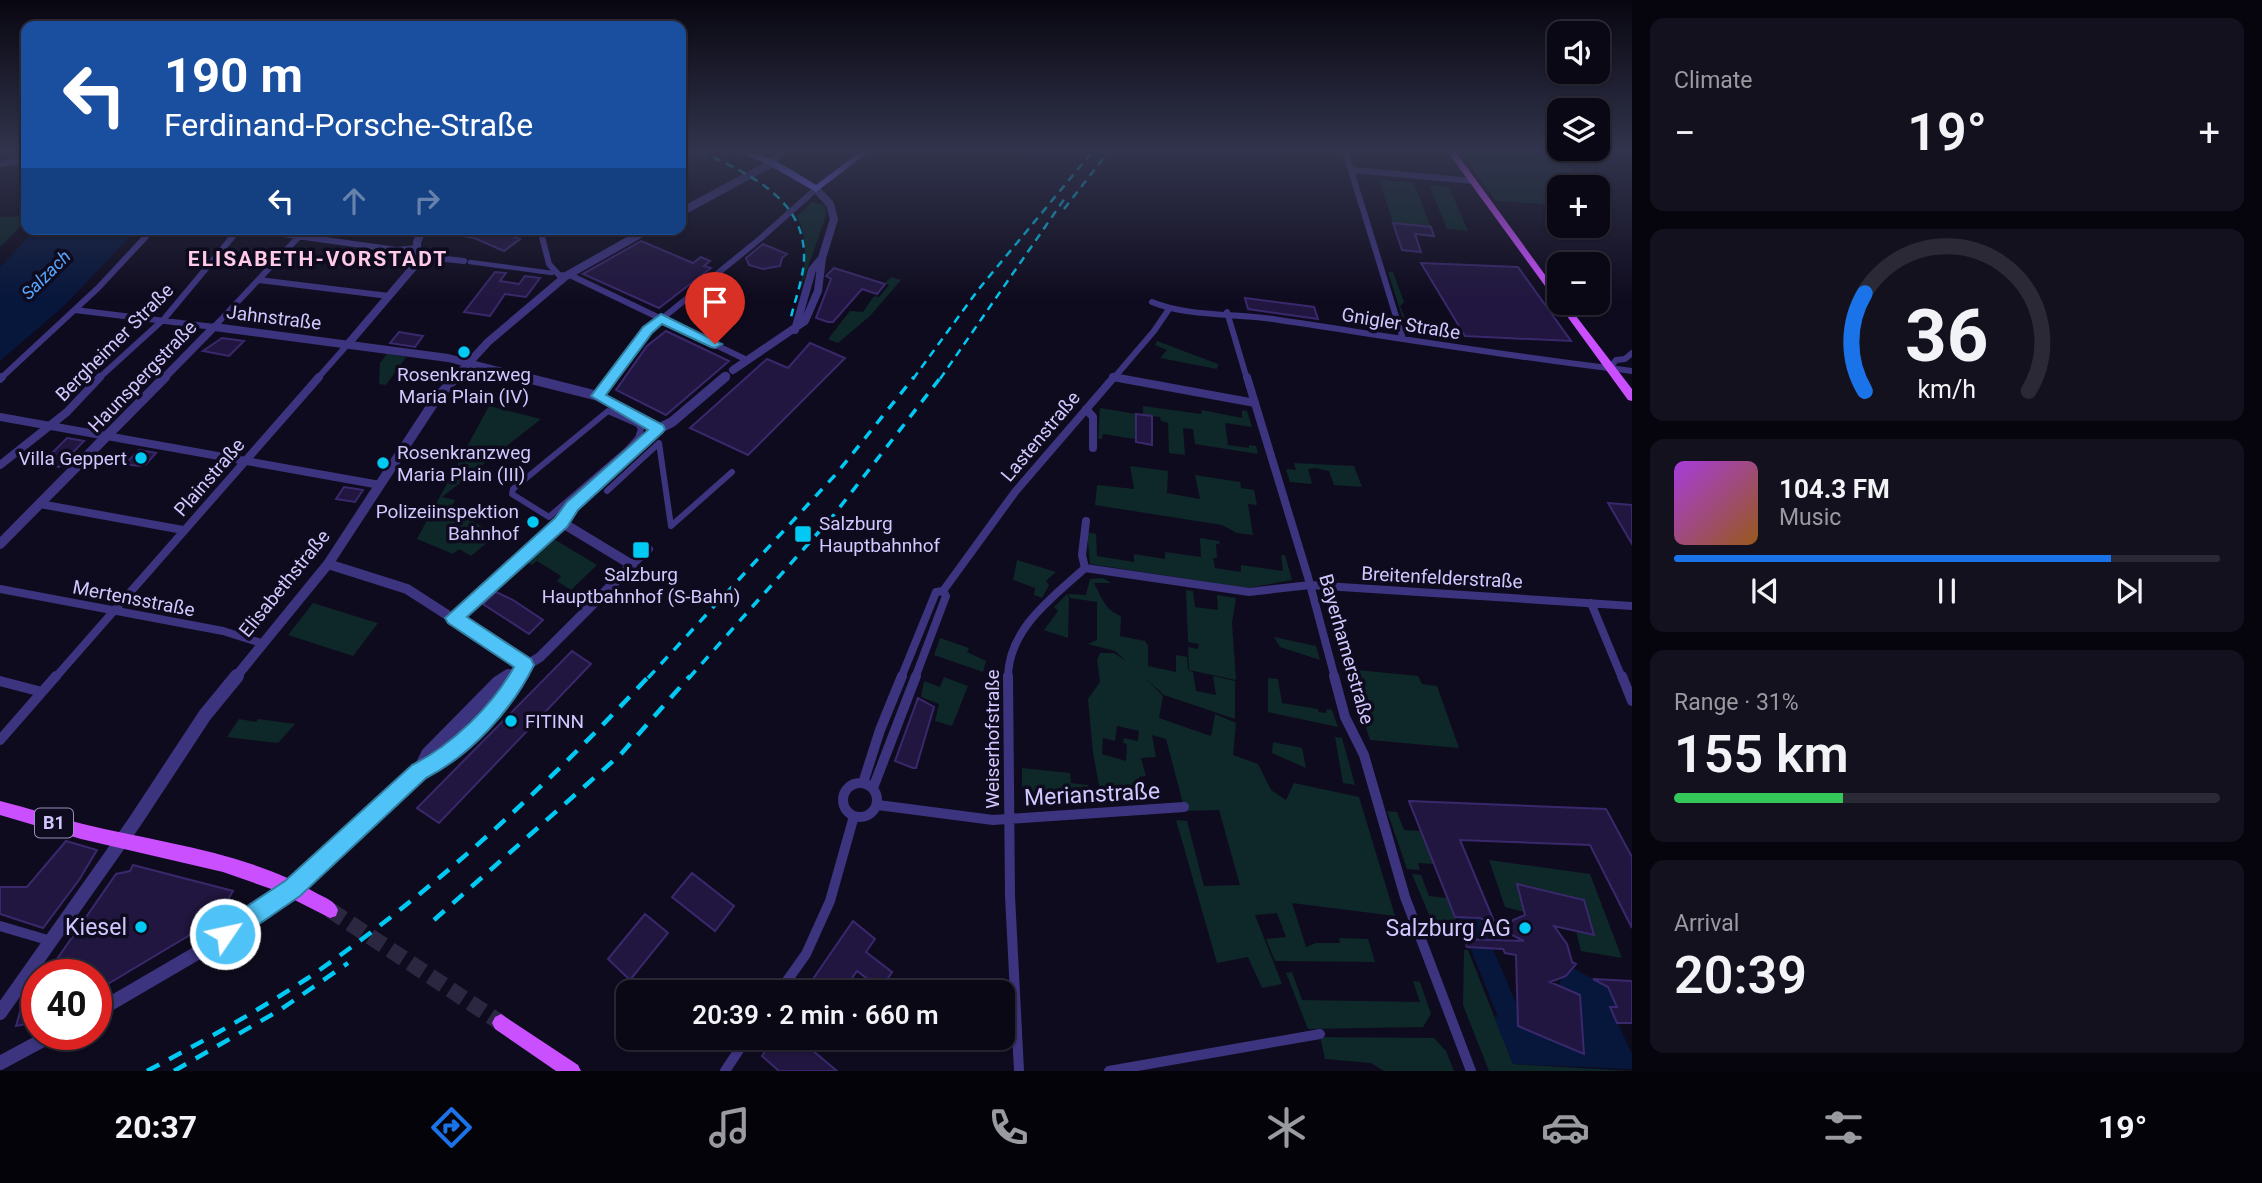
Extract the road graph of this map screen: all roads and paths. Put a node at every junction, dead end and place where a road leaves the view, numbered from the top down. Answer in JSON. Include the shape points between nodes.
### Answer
{"nodes":[{"id":1,"x":701,"y":201,"type":"edge"},
{"id":2,"x":803,"y":201,"type":"edge"},
{"id":3,"x":816,"y":201,"type":"edge"},
{"id":4,"x":1361,"y":201,"type":"edge"},
{"id":5,"x":1487,"y":201,"type":"edge"},
{"id":6,"x":829,"y":202,"type":"joint"},
{"id":7,"x":686,"y":209,"type":"edge"},
{"id":8,"x":147,"y":235,"type":"edge"},
{"id":9,"x":234,"y":235,"type":"edge"},
{"id":10,"x":288,"y":235,"type":"edge"},
{"id":11,"x":418,"y":235,"type":"edge"},
{"id":12,"x":542,"y":235,"type":"edge"},
{"id":13,"x":638,"y":235,"type":"edge"},
{"id":14,"x":302,"y":237,"type":"junction"},
{"id":15,"x":418,"y":252,"type":"junction"},
{"id":16,"x":467,"y":261,"type":"joint"},
{"id":17,"x":552,"y":273,"type":"dead end"},
{"id":18,"x":566,"y":275,"type":"junction"},
{"id":19,"x":259,"y":280,"type":"junction"},
{"id":20,"x":1547,"y":283,"type":"edge"},
{"id":21,"x":389,"y":296,"type":"junction"},
{"id":22,"x":1152,"y":302,"type":"dead end"},
{"id":23,"x":1169,"y":309,"type":"junction"},
{"id":24,"x":75,"y":310,"type":"junction"},
{"id":25,"x":1227,"y":312,"type":"junction"},
{"id":26,"x":1570,"y":315,"type":"edge"},
{"id":27,"x":661,"y":318,"type":"junction"},
{"id":28,"x":164,"y":319,"type":"junction"},
{"id":29,"x":214,"y":327,"type":"junction"},
{"id":30,"x":1403,"y":339,"type":"junction"},
{"id":31,"x":348,"y":344,"type":"junction"},
{"id":32,"x":1632,"y":353,"type":"edge"},
{"id":33,"x":1625,"y":359,"type":"junction"},
{"id":34,"x":747,"y":360,"type":"junction"},
{"id":35,"x":467,"y":364,"type":"junction"},
{"id":36,"x":1610,"y":368,"type":"junction"},
{"id":37,"x":1632,"y":370,"type":"edge"},
{"id":38,"x":1113,"y":377,"type":"junction"},
{"id":39,"x":0,"y":379,"type":"edge"},
{"id":40,"x":598,"y":396,"type":"junction"},
{"id":41,"x":1632,"y":397,"type":"edge"},
{"id":42,"x":1255,"y":403,"type":"junction"},
{"id":43,"x":1086,"y":409,"type":"junction"},
{"id":44,"x":0,"y":417,"type":"edge"},
{"id":45,"x":51,"y":426,"type":"junction"},
{"id":46,"x":658,"y":429,"type":"junction"},
{"id":47,"x":108,"y":436,"type":"junction"},
{"id":48,"x":1093,"y":448,"type":"dead end"},
{"id":49,"x":244,"y":460,"type":"junction"},
{"id":50,"x":0,"y":465,"type":"edge"},
{"id":51,"x":732,"y":472,"type":"dead end"},
{"id":52,"x":380,"y":485,"type":"junction"},
{"id":53,"x":607,"y":491,"type":"dead end"},
{"id":54,"x":40,"y":504,"type":"junction"},
{"id":55,"x":549,"y":517,"type":"joint"},
{"id":56,"x":1086,"y":521,"type":"dead end"},
{"id":57,"x":561,"y":522,"type":"junction"},
{"id":58,"x":183,"y":530,"type":"junction"},
{"id":59,"x":0,"y":544,"type":"edge"},
{"id":60,"x":649,"y":549,"type":"dead end"},
{"id":61,"x":328,"y":564,"type":"junction"},
{"id":62,"x":632,"y":565,"type":"junction"},
{"id":63,"x":1085,"y":568,"type":"junction"},
{"id":64,"x":1310,"y":585,"type":"junction"},
{"id":65,"x":0,"y":589,"type":"edge"},
{"id":66,"x":1591,"y":603,"type":"junction"},
{"id":67,"x":1632,"y":606,"type":"edge"},
{"id":68,"x":114,"y":610,"type":"junction"},
{"id":69,"x":454,"y":618,"type":"junction"},
{"id":70,"x":261,"y":643,"type":"junction"},
{"id":71,"x":525,"y":665,"type":"junction"},
{"id":72,"x":0,"y":681,"type":"edge"},
{"id":73,"x":42,"y":692,"type":"junction"},
{"id":74,"x":1631,"y":697,"type":"edge"},
{"id":75,"x":0,"y":740,"type":"edge"},
{"id":76,"x":868,"y":786,"type":"junction"},
{"id":77,"x":878,"y":805,"type":"junction"},
{"id":78,"x":1184,"y":807,"type":"dead end"},
{"id":79,"x":0,"y":808,"type":"edge"},
{"id":80,"x":854,"y":816,"type":"junction"},
{"id":81,"x":1010,"y":818,"type":"junction"},
{"id":82,"x":121,"y":839,"type":"junction"},
{"id":83,"x":292,"y":888,"type":"junction"},
{"id":84,"x":330,"y":910,"type":"tunnel mouth"},
{"id":85,"x":0,"y":926,"type":"edge"},
{"id":86,"x":51,"y":941,"type":"junction"},
{"id":87,"x":788,"y":980,"type":"edge"},
{"id":88,"x":112,"y":1003,"type":"edge"},
{"id":89,"x":0,"y":1013,"type":"edge"},
{"id":90,"x":501,"y":1023,"type":"tunnel mouth"},
{"id":91,"x":1320,"y":1034,"type":"dead end"},
{"id":92,"x":24,"y":1050,"type":"edge"},
{"id":93,"x":739,"y":1050,"type":"edge"},
{"id":94,"x":0,"y":1063,"type":"edge"},
{"id":95,"x":572,"y":1071,"type":"edge"},
{"id":96,"x":724,"y":1071,"type":"edge"},
{"id":97,"x":1018,"y":1071,"type":"edge"},
{"id":98,"x":1109,"y":1071,"type":"edge"},
{"id":99,"x":1471,"y":1071,"type":"edge"}],
"edges":[{"from":1,"to":7,"type":"street"},
{"from":2,"to":27,"type":"street"},
{"from":3,"to":6,"type":"street"},
{"from":4,"to":30,"type":"street"},
{"from":5,"to":20,"type":"main road"},
{"from":6,"to":34,"type":"street","via":[[834,219],[811,312],[795,330]]},
{"from":8,"to":24,"type":"street"},
{"from":9,"to":28,"type":"street","name":"Bergheimer Straße"},
{"from":10,"to":14,"type":"street"},
{"from":11,"to":15,"type":"street","name":"Plainstraße"},
{"from":12,"to":18,"type":"street","via":[[550,266]]},
{"from":13,"to":18,"type":"street","name":"Elisabethstraße"},
{"from":14,"to":15,"type":"street"},
{"from":14,"to":19,"type":"street","name":"Haunspergstraße"},
{"from":15,"to":16,"type":"street"},
{"from":15,"to":21,"type":"street","name":"Plainstraße","via":[[417,263]]},
{"from":16,"to":17,"type":"street"},
{"from":18,"to":27,"type":"street"},
{"from":18,"to":35,"type":"street","name":"Elisabethstraße"},
{"from":19,"to":21,"type":"street"},
{"from":19,"to":29,"type":"street","name":"Haunspergstraße"},
{"from":21,"to":31,"type":"street","name":"Plainstraße"},
{"from":22,"to":23,"type":"street","name":"Gnigler Straße"},
{"from":23,"to":25,"type":"street","name":"Gnigler Straße"},
{"from":23,"to":38,"type":"street","name":"Lastenstraße"},
{"from":24,"to":28,"type":"street","name":"Jahnstraße"},
{"from":24,"to":39,"type":"street"},
{"from":25,"to":30,"type":"street","name":"Gnigler Straße"},
{"from":25,"to":42,"type":"street","name":"Bayerhamerstraße"},
{"from":26,"to":36,"type":"main road"},
{"from":27,"to":34,"type":"street"},
{"from":27,"to":40,"type":"street"},
{"from":28,"to":29,"type":"street","name":"Jahnstraße"},
{"from":28,"to":45,"type":"street","name":"Bergheimer Straße"},
{"from":29,"to":31,"type":"street","name":"Jahnstraße"},
{"from":29,"to":47,"type":"street","name":"Haunspergstraße"},
{"from":30,"to":36,"type":"street","name":"Gnigler Straße"},
{"from":31,"to":35,"type":"street","name":"Jahnstraße"},
{"from":31,"to":49,"type":"street","name":"Plainstraße"},
{"from":32,"to":33,"type":"street"},
{"from":33,"to":36,"type":"street","via":[[1616,360]]},
{"from":33,"to":37,"type":"street"},
{"from":34,"to":46,"type":"street"},
{"from":35,"to":40,"type":"street","name":"Jahnstraße"},
{"from":35,"to":52,"type":"street","name":"Elisabethstraße","via":[[433,403]]},
{"from":36,"to":37,"type":"street","name":"Gnigler Straße"},
{"from":36,"to":41,"type":"main road"},
{"from":38,"to":42,"type":"street"},
{"from":38,"to":43,"type":"street","name":"Lastenstraße"},
{"from":40,"to":46,"type":"street","name":"Jahnstraße"},
{"from":42,"to":64,"type":"street","name":"Bayerhamerstraße"},
{"from":43,"to":48,"type":"street","via":[[1093,417]]},
{"from":43,"to":76,"type":"street","name":"Lastenstraße","via":[[1002,510],[943,591],[946,596]]},
{"from":44,"to":45,"type":"street"},
{"from":45,"to":47,"type":"street"},
{"from":45,"to":50,"type":"street","name":"Bergheimer Straße"},
{"from":46,"to":57,"type":"street","via":[[572,506]]},
{"from":47,"to":49,"type":"street"},
{"from":47,"to":54,"type":"street","name":"Haunspergstraße"},
{"from":49,"to":52,"type":"street"},
{"from":49,"to":58,"type":"street","name":"Plainstraße"},
{"from":51,"to":53,"type":"street","via":[[671,526],[659,443]]},
{"from":52,"to":61,"type":"street","name":"Elisabethstraße"},
{"from":54,"to":58,"type":"street"},
{"from":54,"to":59,"type":"street","name":"Haunspergstraße"},
{"from":55,"to":55,"type":"street","via":[[513,494],[513,489],[608,411],[638,424],[642,429],[627,450]]},
{"from":56,"to":63,"type":"street"},
{"from":57,"to":62,"type":"street"},
{"from":57,"to":69,"type":"street"},
{"from":58,"to":68,"type":"street","name":"Plainstraße"},
{"from":60,"to":62,"type":"street"},
{"from":61,"to":69,"type":"street","via":[[407,589]]},
{"from":61,"to":70,"type":"street","name":"Elisabethstraße"},
{"from":62,"to":71,"type":"street","via":[[540,657]]},
{"from":63,"to":64,"type":"street","name":"Breitenfelderstraße","via":[[1249,592]]},
{"from":63,"to":81,"type":"street","name":"Weiserhofstraße","via":[[1044,607],[1009,657]]},
{"from":64,"to":66,"type":"street","name":"Breitenfelderstraße"},
{"from":64,"to":99,"type":"street","name":"Bayerhamerstraße","via":[[1345,717],[1364,755],[1405,897]]},
{"from":65,"to":68,"type":"street","name":"Mertensstraße"},
{"from":66,"to":67,"type":"street","name":"Breitenfelderstraße"},
{"from":66,"to":74,"type":"street"},
{"from":68,"to":70,"type":"street","name":"Mertensstraße"},
{"from":68,"to":73,"type":"street","name":"Plainstraße"},
{"from":69,"to":71,"type":"street"},
{"from":70,"to":82,"type":"street","name":"Elisabethstraße","via":[[205,715]]},
{"from":71,"to":83,"type":"street","via":[[510,691],[457,747],[419,772]]},
{"from":72,"to":73,"type":"street"},
{"from":73,"to":75,"type":"street","name":"Plainstraße"},
{"from":76,"to":77,"type":"street","via":[[876,793]]},
{"from":76,"to":80,"type":"street","name":"Lastenstraße","via":[[852,785],[843,797],[844,808]]},
{"from":77,"to":80,"type":"street","via":[[871,814]]},
{"from":77,"to":81,"type":"street","name":"Merianstraße","via":[[993,820]]},
{"from":78,"to":81,"type":"street","name":"Merianstraße"},
{"from":79,"to":82,"type":"main road","number":"B1"},
{"from":80,"to":87,"type":"street","via":[[830,901],[806,954]]},
{"from":81,"to":97,"type":"street","name":"Weiserhofstraße"},
{"from":82,"to":83,"type":"main road","number":"B1"},
{"from":82,"to":86,"type":"street","name":"Elisabethstraße"},
{"from":83,"to":84,"type":"main road","number":"B1"},
{"from":83,"to":88,"type":"street","via":[[204,949]]},
{"from":85,"to":86,"type":"street"},
{"from":86,"to":89,"type":"street","name":"Elisabethstraße"},
{"from":90,"to":95,"type":"main road"},
{"from":91,"to":98,"type":"street"},
{"from":92,"to":94,"type":"street"},
{"from":93,"to":96,"type":"street"}]}
